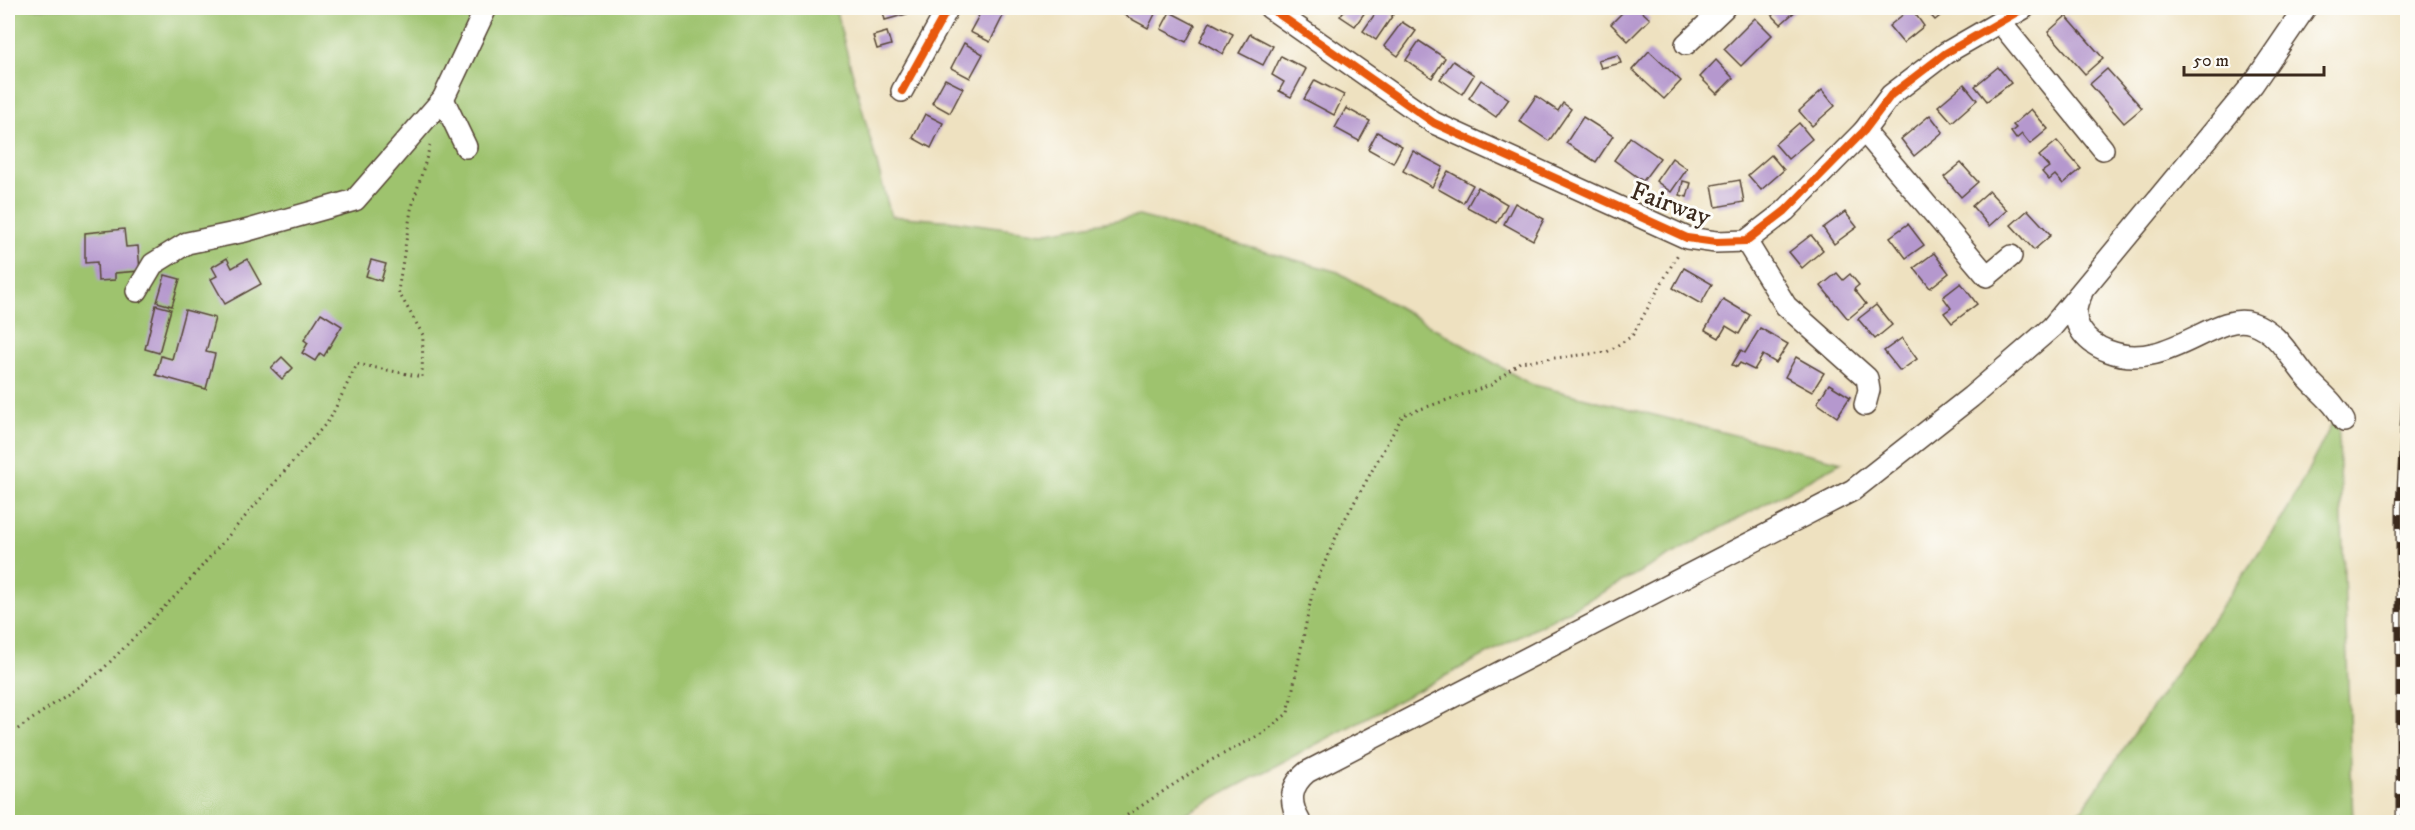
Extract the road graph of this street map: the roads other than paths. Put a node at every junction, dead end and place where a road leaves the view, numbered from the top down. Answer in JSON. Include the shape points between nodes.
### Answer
{"nodes":[{"id":1,"x":486,"y":8,"type":"edge"},
{"id":2,"x":948,"y":8,"type":"edge"},
{"id":3,"x":1270,"y":8,"type":"edge"},
{"id":4,"x":1724,"y":8,"type":"edge"},
{"id":5,"x":2024,"y":8,"type":"edge"},
{"id":6,"x":2305,"y":8,"type":"edge"},
{"id":7,"x":2000,"y":22,"type":"junction"},
{"id":8,"x":1686,"y":44,"type":"dead end"},
{"id":9,"x":902,"y":91,"type":"dead end"},
{"id":10,"x":443,"y":99,"type":"junction"},
{"id":11,"x":1864,"y":130,"type":"junction"},
{"id":12,"x":466,"y":147,"type":"dead end"},
{"id":13,"x":2103,"y":149,"type":"dead end"},
{"id":14,"x":1746,"y":241,"type":"junction"},
{"id":15,"x":2011,"y":256,"type":"dead end"},
{"id":16,"x":2085,"y":289,"type":"junction"},
{"id":17,"x":137,"y":291,"type":"dead end"},
{"id":18,"x":1865,"y":405,"type":"dead end"},
{"id":19,"x":2344,"y":422,"type":"dead end"},
{"id":20,"x":1300,"y":822,"type":"edge"}],
"edges":[{"from":1,"to":10,"type":"street"},
{"from":2,"to":9,"type":"street"},
{"from":3,"to":14,"type":"street","name":"Fairway","via":[[1434,123],[1687,238]]},
{"from":4,"to":8,"type":"street"},
{"from":5,"to":7,"type":"street"},
{"from":6,"to":16,"type":"street","via":[[2253,84]]},
{"from":7,"to":11,"type":"street","via":[[1946,53],[1891,95]]},
{"from":7,"to":13,"type":"street"},
{"from":10,"to":12,"type":"street"},
{"from":10,"to":17,"type":"street","via":[[355,200],[187,243],[153,264]]},
{"from":11,"to":14,"type":"street","via":[[1785,211]]},
{"from":11,"to":15,"type":"street","via":[[1987,276]]},
{"from":14,"to":18,"type":"street","via":[[1785,306],[1867,378]]},
{"from":16,"to":19,"type":"street","via":[[2076,306],[2077,325],[2084,335],[2115,354],[2134,358],[2172,350],[2226,324],[2251,322],[2286,349],[2308,378],[2332,400]]},
{"from":16,"to":20,"type":"street","via":[[2043,335],[1853,490],[1307,772],[1295,786],[1291,801]]}]}
